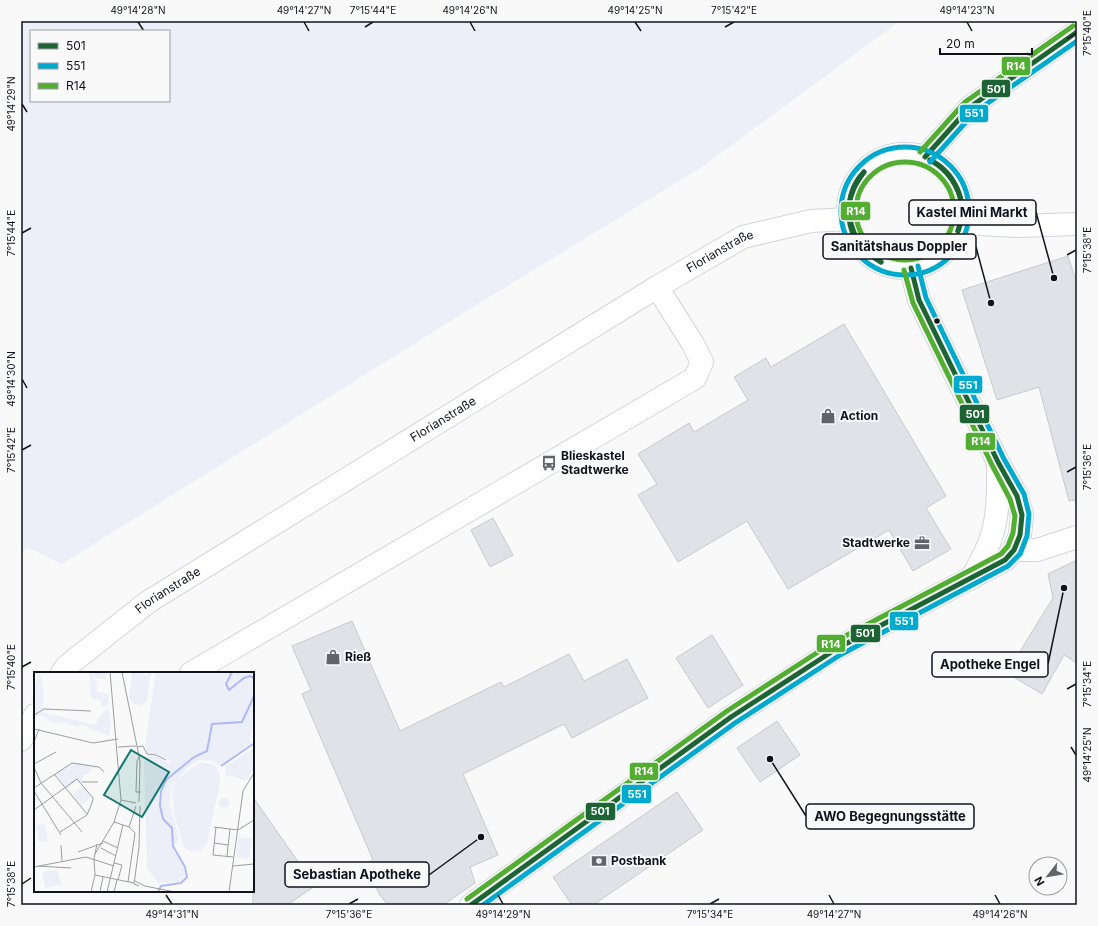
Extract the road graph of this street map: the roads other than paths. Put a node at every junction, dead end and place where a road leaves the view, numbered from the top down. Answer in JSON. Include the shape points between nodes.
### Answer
{"nodes":[{"id":1,"x":1077,"y":32,"type":"edge"},
{"id":2,"x":925,"y":157,"type":"junction"},
{"id":3,"x":848,"y":219,"type":"junction"},
{"id":4,"x":961,"y":223,"type":"junction"},
{"id":5,"x":1077,"y":224,"type":"edge"},
{"id":6,"x":911,"y":268,"type":"junction"},
{"id":7,"x":657,"y":287,"type":"junction"},
{"id":8,"x":998,"y":462,"type":"junction"},
{"id":9,"x":1077,"y":537,"type":"edge"},
{"id":10,"x":1014,"y":550,"type":"junction"},
{"id":11,"x":972,"y":578,"type":"junction"},
{"id":12,"x":63,"y":672,"type":"edge"},
{"id":13,"x":193,"y":672,"type":"edge"},
{"id":14,"x":34,"y":717,"type":"edge"},
{"id":15,"x":21,"y":740,"type":"edge"},
{"id":16,"x":471,"y":905,"type":"edge"}],
"edges":[{"from":1,"to":2,"type":"street","via":[[970,107]]},
{"from":2,"to":3,"type":"street","via":[[906,154],[886,157],[869,166],[856,181],[849,199]]},
{"from":2,"to":4,"type":"street","via":[[951,176],[962,207]]},
{"from":3,"to":6,"type":"street","via":[[853,236],[863,250],[877,261],[893,267]]},
{"from":3,"to":7,"type":"street","name":"Florianstraße","via":[[811,221],[743,237]]},
{"from":4,"to":5,"type":"street","via":[[1017,226]]},
{"from":4,"to":6,"type":"street","via":[[955,240],[943,254],[928,264]]},
{"from":6,"to":8,"type":"street","via":[[919,300]]},
{"from":7,"to":12,"type":"street","name":"Florianstraße","via":[[148,602]]},
{"from":7,"to":13,"type":"street","via":[[702,362],[695,378]]},
{"from":8,"to":10,"type":"street","via":[[1017,496],[1022,515],[1020,535]]},
{"from":8,"to":11,"type":"street","via":[[998,496],[994,526],[986,552]]},
{"from":9,"to":10,"type":"street","via":[[1037,550]]},
{"from":10,"to":11,"type":"street","via":[[1005,560]]},
{"from":11,"to":16,"type":"street","via":[[836,649],[731,717]]},
{"from":14,"to":15,"type":"street"}]}
